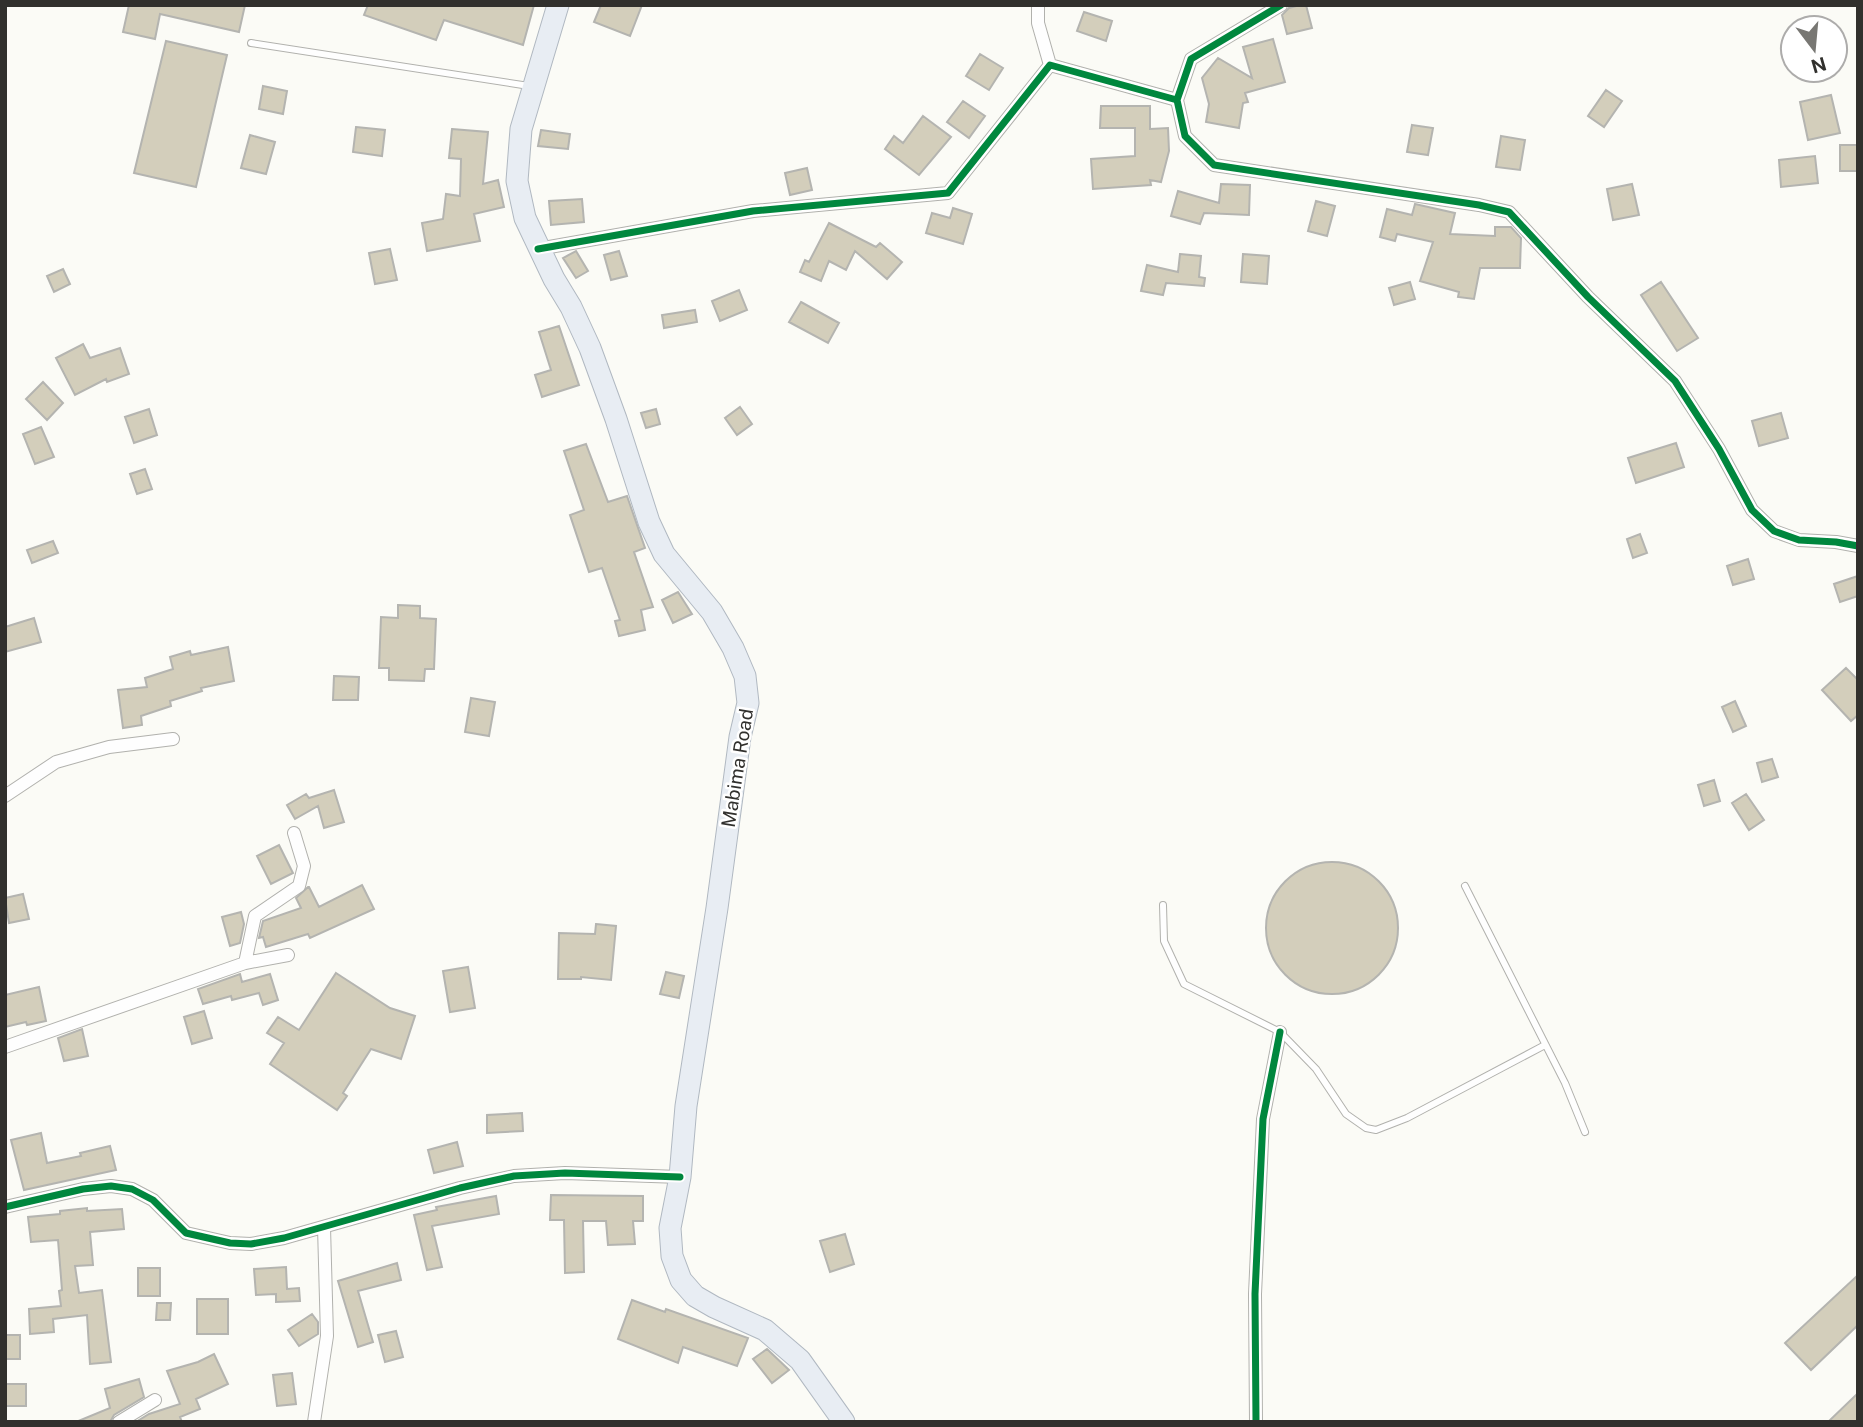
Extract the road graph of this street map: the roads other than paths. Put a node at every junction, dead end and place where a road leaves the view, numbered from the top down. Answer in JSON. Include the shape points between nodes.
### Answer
{"nodes":[{"id":1,"x":558,"y":5,"type":"edge"},
{"id":2,"x":1038,"y":5,"type":"edge"},
{"id":3,"x":1281,"y":5,"type":"edge"},
{"id":4,"x":251,"y":43,"type":"dead end"},
{"id":5,"x":1050,"y":65,"type":"junction"},
{"id":6,"x":534,"y":86,"type":"junction"},
{"id":7,"x":1177,"y":100,"type":"junction"},
{"id":8,"x":538,"y":248,"type":"junction"},
{"id":9,"x":1858,"y":546,"type":"edge"},
{"id":10,"x":173,"y":739,"type":"dead end"},
{"id":11,"x":5,"y":796,"type":"edge"},
{"id":12,"x":294,"y":833,"type":"dead end"},
{"id":13,"x":1465,"y":886,"type":"dead end"},
{"id":14,"x":1163,"y":905,"type":"dead end"},
{"id":15,"x":288,"y":955,"type":"dead end"},
{"id":16,"x":245,"y":963,"type":"junction"},
{"id":17,"x":1280,"y":1032,"type":"junction"},
{"id":18,"x":1545,"y":1045,"type":"junction"},
{"id":19,"x":5,"y":1047,"type":"edge"},
{"id":20,"x":1585,"y":1132,"type":"dead end"},
{"id":21,"x":680,"y":1177,"type":"junction"},
{"id":22,"x":5,"y":1207,"type":"edge"},
{"id":23,"x":324,"y":1227,"type":"junction"},
{"id":24,"x":155,"y":1400,"type":"dead end"},
{"id":25,"x":119,"y":1422,"type":"edge"},
{"id":26,"x":314,"y":1422,"type":"edge"},
{"id":27,"x":844,"y":1422,"type":"edge"},
{"id":28,"x":1256,"y":1422,"type":"edge"}],
"edges":[{"from":1,"to":6,"type":"main road","name":"Mabima Road"},
{"from":2,"to":5,"type":"street","via":[[1038,23]]},
{"from":3,"to":7,"type":"street","via":[[1191,59]]},
{"from":4,"to":6,"type":"lane"},
{"from":5,"to":7,"type":"street"},
{"from":5,"to":8,"type":"street","via":[[948,193],[753,211]]},
{"from":6,"to":8,"type":"main road","name":"Mabima Road","via":[[521,129],[517,181]]},
{"from":7,"to":9,"type":"street","via":[[1185,136],[1214,165],[1509,212],[1675,381],[1752,510],[1774,531],[1800,540]]},
{"from":8,"to":21,"type":"main road","name":"Mabima Road","via":[[590,348],[664,554],[712,612],[745,676],[748,703],[686,1106]]},
{"from":10,"to":11,"type":"street","via":[[109,747],[56,762]]},
{"from":12,"to":16,"type":"street","via":[[304,866],[299,886],[255,916]]},
{"from":13,"to":18,"type":"lane"},
{"from":14,"to":17,"type":"lane","via":[[1164,941],[1184,984]]},
{"from":15,"to":16,"type":"street"},
{"from":16,"to":19,"type":"street"},
{"from":17,"to":18,"type":"lane","via":[[1316,1069],[1346,1114],[1377,1130]]},
{"from":17,"to":28,"type":"street","via":[[1263,1119],[1255,1294]]},
{"from":18,"to":20,"type":"lane"},
{"from":21,"to":23,"type":"street","via":[[514,1176]]},
{"from":21,"to":27,"type":"main road","name":"Mabima Road","via":[[670,1228],[672,1256],[681,1280],[695,1296],[765,1330],[800,1360]]},
{"from":22,"to":23,"type":"street","via":[[111,1186],[132,1189],[153,1200],[186,1233],[204,1238],[251,1244]]},
{"from":23,"to":26,"type":"street","via":[[327,1336]]},
{"from":24,"to":25,"type":"street"}]}
